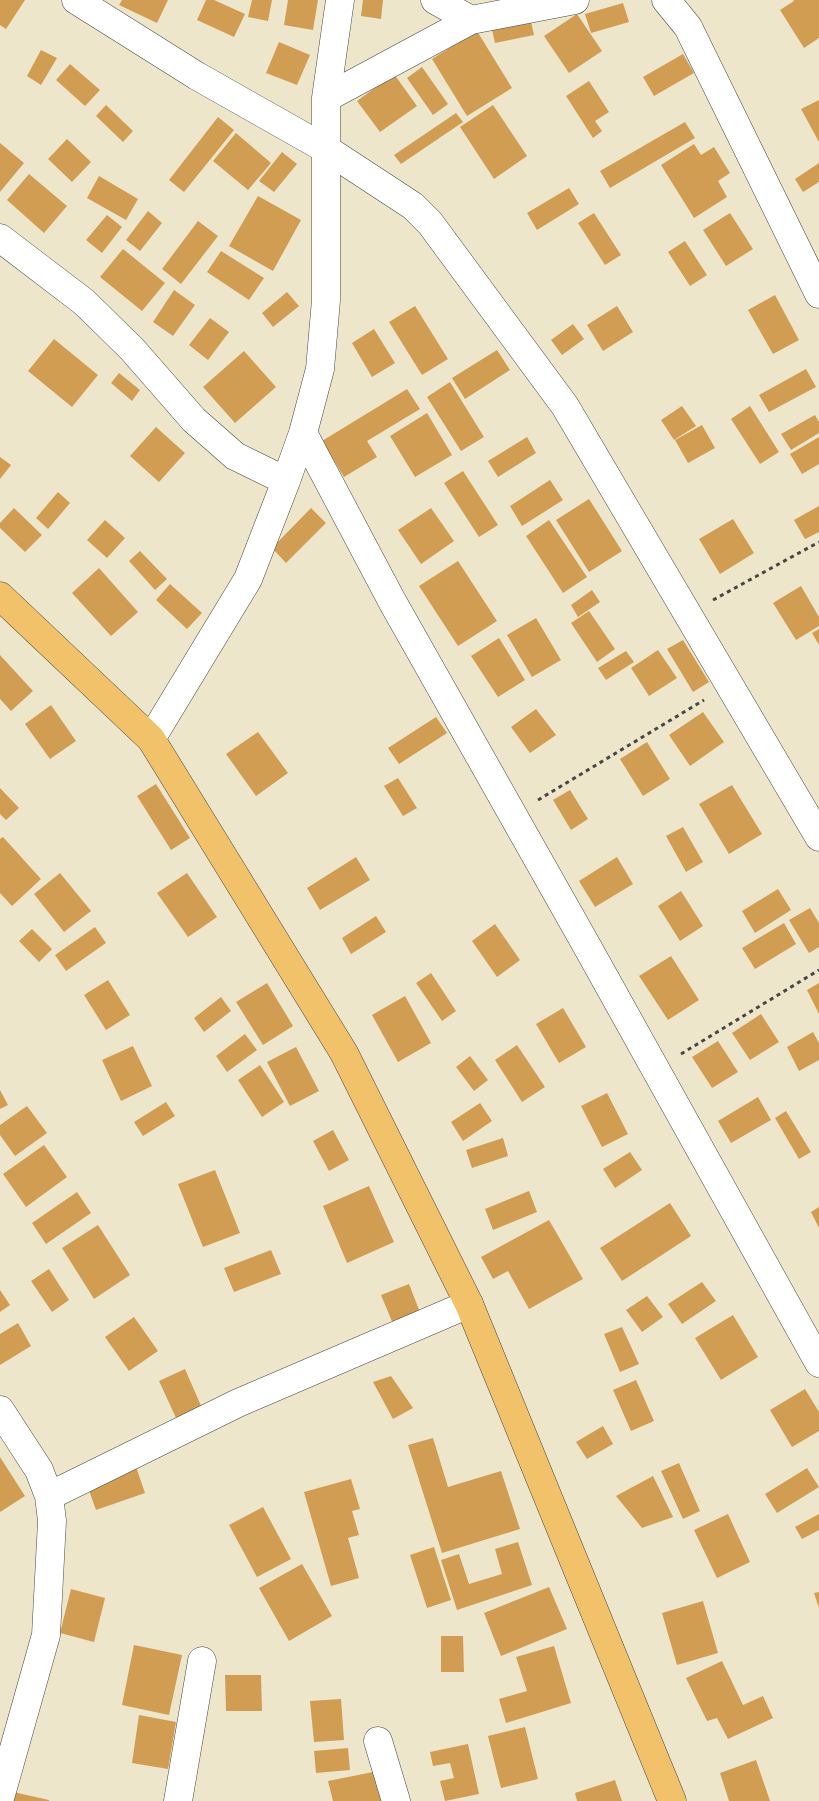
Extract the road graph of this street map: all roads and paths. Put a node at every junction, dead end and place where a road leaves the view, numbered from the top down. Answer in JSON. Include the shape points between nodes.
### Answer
{"nodes":[{"id":1,"x":76,"y":0,"type":"edge"},
{"id":2,"x":340,"y":0,"type":"edge"},
{"id":3,"x":435,"y":0,"type":"edge"},
{"id":4,"x":575,"y":0,"type":"edge"},
{"id":5,"x":666,"y":0,"type":"edge"},
{"id":6,"x":471,"y":20,"type":"junction"},
{"id":7,"x":326,"y":98,"type":"junction"},
{"id":8,"x":326,"y":149,"type":"junction"},
{"id":9,"x":0,"y":238,"type":"edge"},
{"id":10,"x":819,"y":294,"type":"edge"},
{"id":11,"x":303,"y":433,"type":"junction"},
{"id":12,"x":286,"y":481,"type":"junction"},
{"id":13,"x":819,"y":542,"type":"edge"},
{"id":14,"x":0,"y":596,"type":"edge"},
{"id":15,"x":688,"y":613,"type":"junction"},
{"id":16,"x":730,"y":684,"type":"junction"},
{"id":17,"x":151,"y":739,"type":"junction"},
{"id":18,"x":513,"y":815,"type":"junction"},
{"id":19,"x":819,"y":837,"type":"edge"},
{"id":20,"x":819,"y":970,"type":"edge"},
{"id":21,"x":656,"y":1069,"type":"junction"},
{"id":22,"x":469,"y":1304,"type":"junction"},
{"id":23,"x":819,"y":1362,"type":"edge"},
{"id":24,"x":0,"y":1410,"type":"edge"},
{"id":25,"x":49,"y":1496,"type":"junction"},
{"id":26,"x":202,"y":1661,"type":"dead end"},
{"id":27,"x":378,"y":1741,"type":"dead end"},
{"id":28,"x":0,"y":1798,"type":"edge"},
{"id":29,"x":178,"y":1801,"type":"edge"},
{"id":30,"x":396,"y":1801,"type":"edge"},
{"id":31,"x":672,"y":1801,"type":"edge"}],
"edges":[{"from":1,"to":8,"type":"street","via":[[197,76]]},
{"from":2,"to":7,"type":"street"},
{"from":3,"to":6,"type":"street"},
{"from":4,"to":6,"type":"street"},
{"from":5,"to":10,"type":"street","via":[[688,28]]},
{"from":6,"to":7,"type":"street"},
{"from":7,"to":8,"type":"street"},
{"from":8,"to":11,"type":"street","via":[[326,300],[320,369]]},
{"from":8,"to":15,"type":"street","via":[[413,206],[430,224],[565,406]]},
{"from":9,"to":12,"type":"street","via":[[84,302],[132,349],[194,420],[234,456]]},
{"from":11,"to":12,"type":"street"},
{"from":11,"to":18,"type":"street","via":[[392,601]]},
{"from":12,"to":17,"type":"street","via":[[248,579]]},
{"from":13,"to":15,"type":"path"},
{"from":14,"to":17,"type":"main road"},
{"from":15,"to":16,"type":"street"},
{"from":16,"to":18,"type":"path"},
{"from":16,"to":19,"type":"street"},
{"from":17,"to":22,"type":"main road","via":[[344,1053]]},
{"from":18,"to":21,"type":"street"},
{"from":20,"to":21,"type":"path"},
{"from":21,"to":23,"type":"street"},
{"from":22,"to":25,"type":"street","via":[[238,1403]]},
{"from":22,"to":31,"type":"main road"},
{"from":24,"to":25,"type":"street","via":[[38,1470]]},
{"from":25,"to":28,"type":"street","via":[[52,1521],[46,1635]]},
{"from":26,"to":29,"type":"street"},
{"from":27,"to":30,"type":"street"}]}
